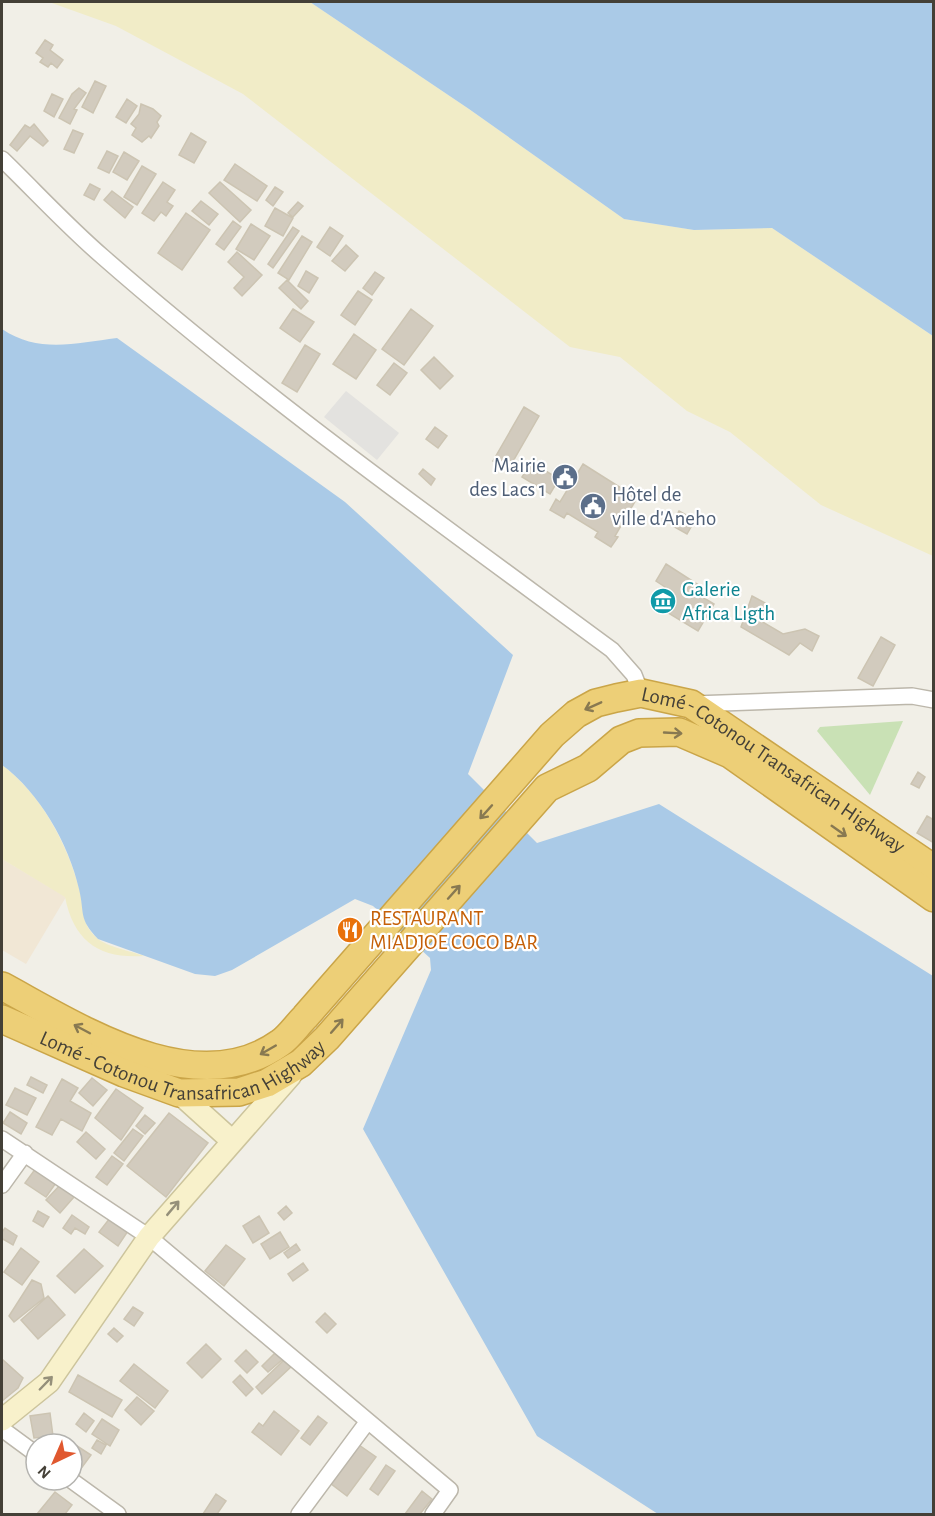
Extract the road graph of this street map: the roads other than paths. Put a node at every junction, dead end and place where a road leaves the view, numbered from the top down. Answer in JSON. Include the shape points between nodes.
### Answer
{"nodes":[{"id":1,"x":2,"y":159,"type":"edge"},
{"id":2,"x":641,"y":693,"type":"junction"},
{"id":3,"x":933,"y":700,"type":"edge"},
{"id":4,"x":691,"y":704,"type":"junction"},
{"id":5,"x":933,"y":869,"type":"edge"},
{"id":6,"x":933,"y":898,"type":"edge"},
{"id":7,"x":2,"y":986,"type":"edge"},
{"id":8,"x":2,"y":1018,"type":"edge"},
{"id":9,"x":301,"y":1063,"type":"junction"},
{"id":10,"x":179,"y":1093,"type":"junction"},
{"id":11,"x":2,"y":1139,"type":"edge"},
{"id":12,"x":231,"y":1140,"type":"junction"},
{"id":13,"x":24,"y":1153,"type":"junction"},
{"id":14,"x":2,"y":1185,"type":"edge"},
{"id":15,"x":149,"y":1237,"type":"junction"},
{"id":16,"x":2,"y":1420,"type":"edge"},
{"id":17,"x":368,"y":1421,"type":"junction"},
{"id":18,"x":2,"y":1429,"type":"edge"},
{"id":19,"x":24,"y":1445,"type":"edge"},
{"id":20,"x":84,"y":1490,"type":"edge"},
{"id":21,"x":118,"y":1515,"type":"edge"},
{"id":22,"x":299,"y":1515,"type":"edge"},
{"id":23,"x":433,"y":1515,"type":"edge"}],
"edges":[{"from":1,"to":2,"type":"street","via":[[102,256],[209,344],[379,478],[612,650],[634,675]]},
{"from":2,"to":4,"type":"highway","name":"Lomé - Cotonou Transafrican Highway"},
{"from":2,"to":7,"type":"highway","name":"Lomé - Cotonou Transafrican Highway","one_way":true,"via":[[596,703],[552,735],[281,1043],[258,1055],[226,1065],[165,1062],[92,1034]]},
{"from":3,"to":4,"type":"street","via":[[912,696]]},
{"from":4,"to":5,"type":"highway","name":"Lomé - Cotonou Transafrican Highway"},
{"from":9,"to":6,"type":"highway","name":"Lomé - Cotonou Transafrican Highway","one_way":true,"via":[[547,788],[588,768],[621,740],[639,733],[679,732],[730,754]]},
{"from":8,"to":10,"type":"highway","name":"Lomé - Cotonou Transafrican Highway","via":[[124,1073]]},
{"from":9,"to":10,"type":"highway","name":"Lomé - Cotonou Transafrican Highway","via":[[267,1083],[239,1092]]},
{"from":9,"to":12,"type":"street"},
{"from":10,"to":12,"type":"street"},
{"from":11,"to":13,"type":"street"},
{"from":15,"to":12,"type":"street","one_way":true},
{"from":13,"to":14,"type":"street"},
{"from":13,"to":15,"type":"street"},
{"from":16,"to":15,"type":"street","one_way":true,"via":[[48,1383]]},
{"from":15,"to":17,"type":"street"},
{"from":17,"to":22,"type":"street"},
{"from":17,"to":23,"type":"street","via":[[450,1490]]},
{"from":18,"to":19,"type":"street"},
{"from":20,"to":21,"type":"street"}]}
